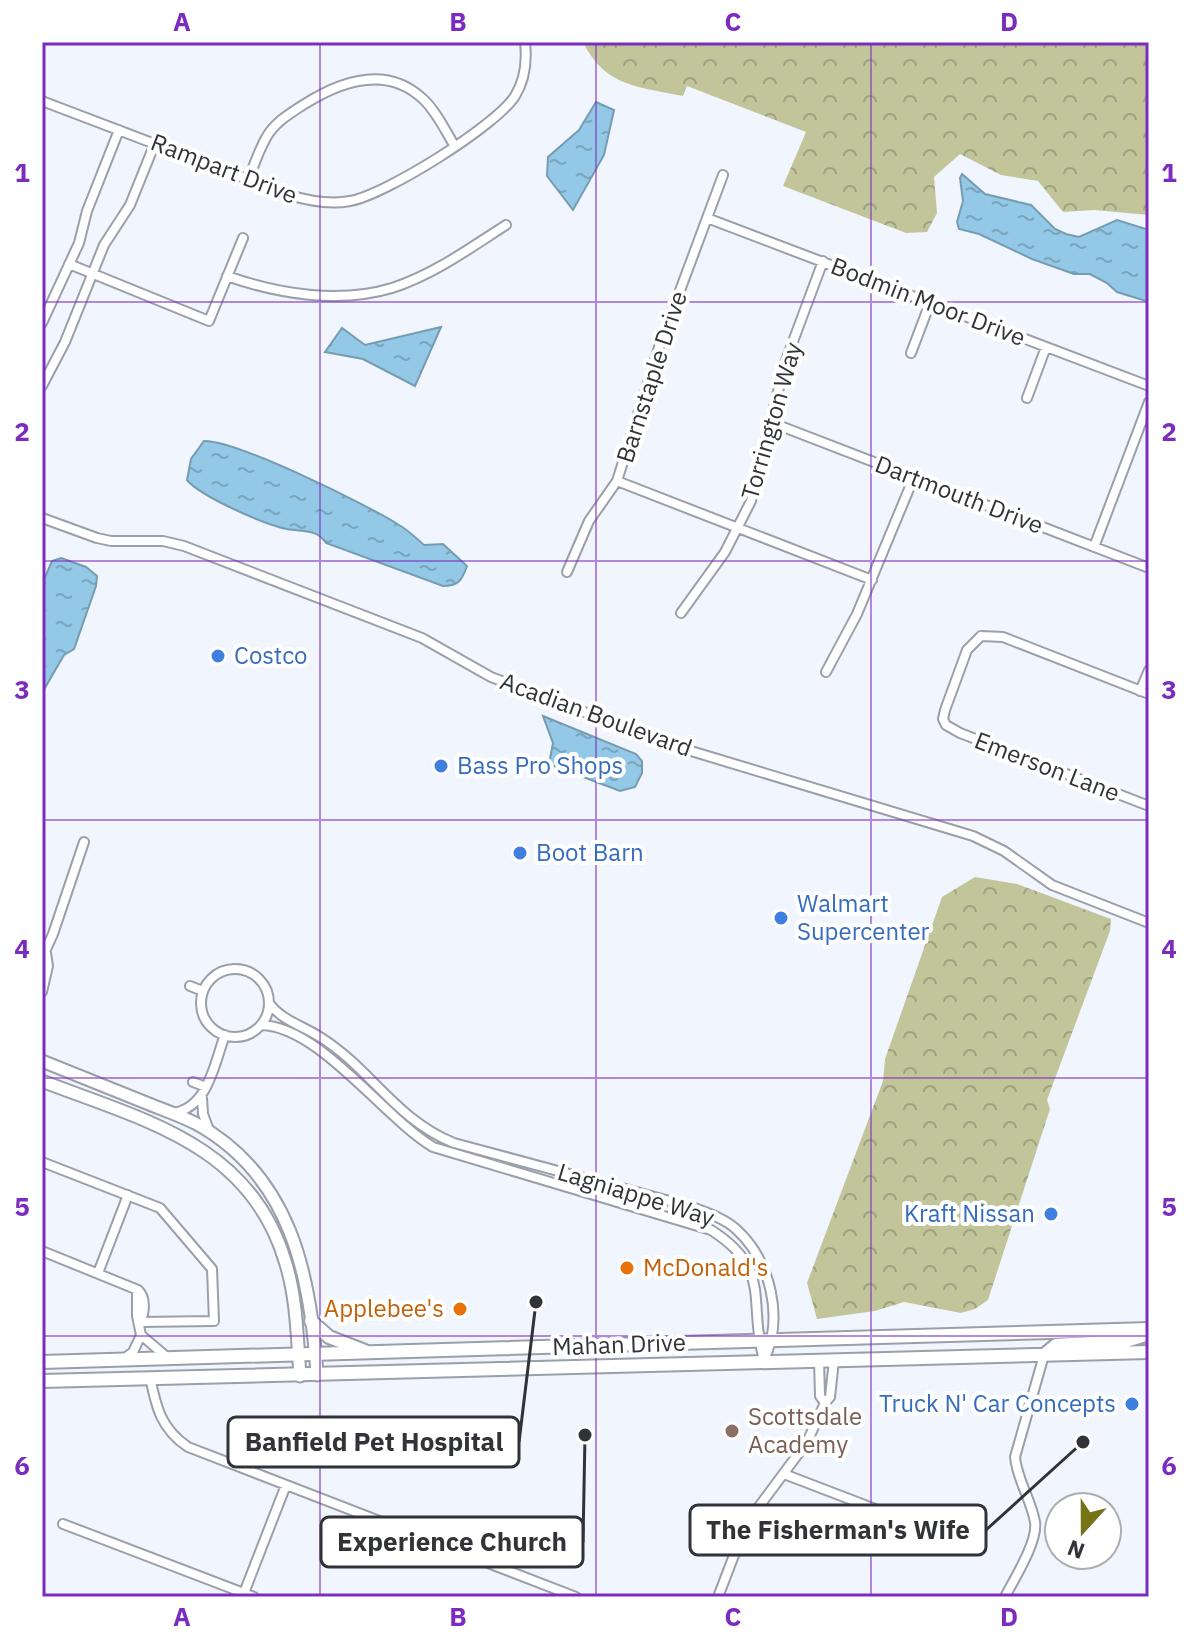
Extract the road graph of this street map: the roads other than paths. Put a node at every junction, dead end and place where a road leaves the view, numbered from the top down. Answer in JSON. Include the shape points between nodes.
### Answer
{"nodes":[{"id":1,"x":525,"y":42,"type":"edge"},
{"id":2,"x":42,"y":101,"type":"edge"},
{"id":3,"x":119,"y":130,"type":"junction"},
{"id":4,"x":155,"y":143,"type":"junction"},
{"id":5,"x":454,"y":145,"type":"junction"},
{"id":6,"x":723,"y":175,"type":"dead end"},
{"id":7,"x":249,"y":178,"type":"junction"},
{"id":8,"x":707,"y":218,"type":"junction"},
{"id":9,"x":506,"y":225,"type":"dead end"},
{"id":10,"x":243,"y":238,"type":"dead end"},
{"id":11,"x":823,"y":261,"type":"junction"},
{"id":12,"x":69,"y":264,"type":"junction"},
{"id":13,"x":92,"y":273,"type":"junction"},
{"id":14,"x":227,"y":276,"type":"junction"},
{"id":15,"x":930,"y":303,"type":"junction"},
{"id":16,"x":42,"y":323,"type":"edge"},
{"id":17,"x":1046,"y":347,"type":"junction"},
{"id":18,"x":911,"y":353,"type":"dead end"},
{"id":19,"x":42,"y":386,"type":"edge"},
{"id":20,"x":1149,"y":386,"type":"edge"},
{"id":21,"x":1027,"y":398,"type":"dead end"},
{"id":22,"x":1149,"y":402,"type":"edge"},
{"id":23,"x":770,"y":422,"type":"junction"},
{"id":24,"x":914,"y":477,"type":"junction"},
{"id":25,"x":617,"y":481,"type":"junction"},
{"id":26,"x":42,"y":518,"type":"edge"},
{"id":27,"x":738,"y":528,"type":"junction"},
{"id":28,"x":1094,"y":547,"type":"junction"},
{"id":29,"x":1149,"y":568,"type":"edge"},
{"id":30,"x":567,"y":572,"type":"dead end"},
{"id":31,"x":872,"y":580,"type":"junction"},
{"id":32,"x":681,"y":613,"type":"dead end"},
{"id":33,"x":1149,"y":670,"type":"edge"},
{"id":34,"x":826,"y":672,"type":"dead end"},
{"id":35,"x":1145,"y":692,"type":"edge"},
{"id":36,"x":1149,"y":806,"type":"edge"},
{"id":37,"x":84,"y":842,"type":"dead end"},
{"id":38,"x":1149,"y":923,"type":"edge"},
{"id":39,"x":44,"y":955,"type":"edge"},
{"id":40,"x":190,"y":986,"type":"dead end"},
{"id":41,"x":203,"y":991,"type":"junction"},
{"id":42,"x":42,"y":992,"type":"edge"},
{"id":43,"x":269,"y":1003,"type":"junction"},
{"id":44,"x":261,"y":1025,"type":"junction"},
{"id":45,"x":225,"y":1035,"type":"junction"},
{"id":46,"x":345,"y":1040,"type":"dead end"},
{"id":47,"x":338,"y":1050,"type":"junction"},
{"id":48,"x":331,"y":1059,"type":"junction"},
{"id":49,"x":42,"y":1061,"type":"edge"},
{"id":50,"x":42,"y":1081,"type":"edge"},
{"id":51,"x":193,"y":1082,"type":"dead end"},
{"id":52,"x":206,"y":1087,"type":"junction"},
{"id":53,"x":201,"y":1097,"type":"junction"},
{"id":54,"x":172,"y":1113,"type":"junction"},
{"id":55,"x":428,"y":1132,"type":"junction"},
{"id":56,"x":210,"y":1133,"type":"junction"},
{"id":57,"x":424,"y":1141,"type":"junction"},
{"id":58,"x":517,"y":1160,"type":"junction"},
{"id":59,"x":42,"y":1162,"type":"edge"},
{"id":60,"x":515,"y":1171,"type":"junction"},
{"id":61,"x":610,"y":1184,"type":"junction"},
{"id":62,"x":128,"y":1195,"type":"junction"},
{"id":63,"x":605,"y":1198,"type":"junction"},
{"id":64,"x":42,"y":1251,"type":"edge"},
{"id":65,"x":98,"y":1273,"type":"junction"},
{"id":66,"x":311,"y":1321,"type":"junction"},
{"id":67,"x":140,"y":1322,"type":"junction"},
{"id":68,"x":1149,"y":1332,"type":"edge"},
{"id":69,"x":141,"y":1335,"type":"junction"},
{"id":70,"x":759,"y":1341,"type":"junction"},
{"id":71,"x":773,"y":1341,"type":"junction"},
{"id":72,"x":580,"y":1347,"type":"junction"},
{"id":73,"x":1149,"y":1352,"type":"edge"},
{"id":74,"x":372,"y":1353,"type":"junction"},
{"id":75,"x":298,"y":1355,"type":"junction"},
{"id":76,"x":315,"y":1355,"type":"junction"},
{"id":77,"x":1044,"y":1355,"type":"junction"},
{"id":78,"x":124,"y":1359,"type":"junction"},
{"id":79,"x":169,"y":1359,"type":"junction"},
{"id":80,"x":764,"y":1360,"type":"junction"},
{"id":81,"x":819,"y":1360,"type":"junction"},
{"id":82,"x":834,"y":1360,"type":"junction"},
{"id":83,"x":42,"y":1362,"type":"edge"},
{"id":84,"x":564,"y":1369,"type":"junction"},
{"id":85,"x":317,"y":1375,"type":"junction"},
{"id":86,"x":300,"y":1376,"type":"junction"},
{"id":87,"x":150,"y":1377,"type":"junction"},
{"id":88,"x":42,"y":1381,"type":"edge"},
{"id":89,"x":825,"y":1403,"type":"junction"},
{"id":90,"x":784,"y":1474,"type":"junction"},
{"id":91,"x":286,"y":1485,"type":"junction"},
{"id":92,"x":63,"y":1524,"type":"dead end"},
{"id":93,"x":915,"y":1536,"type":"dead end"},
{"id":94,"x":244,"y":1593,"type":"junction"},
{"id":95,"x":254,"y":1597,"type":"edge"},
{"id":96,"x":576,"y":1597,"type":"edge"},
{"id":97,"x":718,"y":1597,"type":"edge"},
{"id":98,"x":1005,"y":1597,"type":"edge"}],
"edges":[{"from":1,"to":5,"type":"street","name":"Rampart Drive","via":[[525,65],[515,95],[496,117]]},
{"from":2,"to":3,"type":"street","name":"Rampart Drive"},
{"from":3,"to":4,"type":"street","name":"Rampart Drive"},
{"from":3,"to":12,"type":"street"},
{"from":4,"to":7,"type":"street","name":"Rampart Drive"},
{"from":4,"to":13,"type":"street","via":[[130,205]]},
{"from":5,"to":7,"type":"street","name":"Rampart Drive","via":[[376,194],[346,202],[313,202]]},
{"from":5,"to":7,"type":"street","via":[[410,89],[392,81],[348,82],[278,123]]},
{"from":6,"to":8,"type":"street","name":"Barnstaple Drive"},
{"from":8,"to":11,"type":"street","name":"Bodmin Moor Drive"},
{"from":8,"to":25,"type":"street","name":"Barnstaple Drive"},
{"from":9,"to":14,"type":"street","via":[[391,288],[358,294],[290,293]]},
{"from":10,"to":14,"type":"street"},
{"from":11,"to":15,"type":"street","name":"Bodmin Moor Drive"},
{"from":11,"to":23,"type":"street","name":"Torrington Way","via":[[785,363]]},
{"from":12,"to":13,"type":"street"},
{"from":12,"to":16,"type":"street"},
{"from":13,"to":14,"type":"street","via":[[209,321]]},
{"from":13,"to":19,"type":"street"},
{"from":15,"to":17,"type":"street","name":"Bodmin Moor Drive"},
{"from":15,"to":18,"type":"street"},
{"from":17,"to":20,"type":"street","name":"Bodmin Moor Drive"},
{"from":17,"to":21,"type":"street"},
{"from":22,"to":28,"type":"street"},
{"from":23,"to":24,"type":"street","name":"Dartmouth Drive"},
{"from":23,"to":27,"type":"street","name":"Torrington Way","via":[[751,501]]},
{"from":24,"to":28,"type":"street","name":"Dartmouth Drive"},
{"from":24,"to":31,"type":"street"},
{"from":25,"to":27,"type":"street"},
{"from":25,"to":30,"type":"street","name":"Barnstaple Drive","via":[[589,521]]},
{"from":26,"to":38,"type":"street","name":"Acadian Boulevard","via":[[111,541],[184,546],[422,638],[491,677],[627,728],[973,836],[1052,885]]},
{"from":27,"to":31,"type":"street"},
{"from":27,"to":32,"type":"street","name":"Torrington Way"},
{"from":28,"to":29,"type":"street","name":"Dartmouth Drive"},
{"from":31,"to":34,"type":"street"},
{"from":33,"to":35,"type":"street"},
{"from":35,"to":36,"type":"street","name":"Emerson Lane","via":[[979,632],[967,650],[942,727]]},
{"from":37,"to":39,"type":"street"},
{"from":39,"to":42,"type":"street","via":[[48,966]]},
{"from":40,"to":41,"type":"street"},
{"from":41,"to":43,"type":"street","via":[[219,973],[241,970],[261,981]]},
{"from":41,"to":45,"type":"street","via":[[207,1023]]},
{"from":43,"to":44,"type":"street"},
{"from":43,"to":47,"type":"street","name":"Lagniappe Way","via":[[275,1012]]},
{"from":44,"to":45,"type":"street","via":[[241,1036]]},
{"from":44,"to":48,"type":"street","name":"Lagniappe Way","via":[[291,1033]]},
{"from":45,"to":52,"type":"street"},
{"from":46,"to":47,"type":"street"},
{"from":47,"to":48,"type":"street"},
{"from":47,"to":55,"type":"street","name":"Lagniappe Way"},
{"from":48,"to":57,"type":"street","name":"Lagniappe Way"},
{"from":49,"to":54,"type":"main road"},
{"from":50,"to":75,"type":"main road","via":[[201,1148],[243,1185],[268,1217],[286,1264]]},
{"from":51,"to":52,"type":"street"},
{"from":52,"to":53,"type":"street"},
{"from":53,"to":54,"type":"street","via":[[190,1108]]},
{"from":53,"to":56,"type":"street"},
{"from":54,"to":56,"type":"main road"},
{"from":55,"to":57,"type":"street"},
{"from":55,"to":58,"type":"street","name":"Lagniappe Way"},
{"from":56,"to":66,"type":"main road","via":[[256,1173],[277,1202],[303,1268]]},
{"from":57,"to":60,"type":"street","name":"Lagniappe Way"},
{"from":58,"to":60,"type":"street"},
{"from":58,"to":61,"type":"street","name":"Lagniappe Way"},
{"from":59,"to":62,"type":"street"},
{"from":60,"to":63,"type":"street","name":"Lagniappe Way"},
{"from":61,"to":63,"type":"street"},
{"from":61,"to":71,"type":"street","name":"Lagniappe Way","via":[[715,1215],[735,1228],[764,1267]]},
{"from":62,"to":65,"type":"street"},
{"from":62,"to":67,"type":"street","via":[[160,1208],[212,1269],[214,1321]]},
{"from":63,"to":70,"type":"street","name":"Lagniappe Way","via":[[711,1230],[730,1242],[753,1275]]},
{"from":64,"to":65,"type":"street"},
{"from":65,"to":67,"type":"street","via":[[137,1289],[143,1300]]},
{"from":66,"to":74,"type":"main road","via":[[329,1337]]},
{"from":66,"to":76,"type":"main road"},
{"from":67,"to":69,"type":"street"},
{"from":68,"to":71,"type":"main road","name":"Mahan Drive"},
{"from":68,"to":77,"type":"main road","via":[[1126,1341],[1056,1345]]},
{"from":69,"to":78,"type":"street"},
{"from":69,"to":79,"type":"street"},
{"from":70,"to":71,"type":"main road","name":"Mahan Drive"},
{"from":70,"to":72,"type":"main road","name":"Mahan Drive"},
{"from":70,"to":80,"type":"street","name":"Lagniappe Way"},
{"from":71,"to":80,"type":"street","name":"Lagniappe Way"},
{"from":72,"to":74,"type":"main road","name":"Mahan Drive"},
{"from":72,"to":84,"type":"main road","via":[[565,1360]]},
{"from":73,"to":77,"type":"main road","name":"Mahan Drive"},
{"from":74,"to":76,"type":"main road","name":"Mahan Drive"},
{"from":75,"to":76,"type":"main road","name":"Mahan Drive"},
{"from":75,"to":79,"type":"main road","name":"Mahan Drive"},
{"from":75,"to":86,"type":"main road"},
{"from":76,"to":85,"type":"main road"},
{"from":77,"to":82,"type":"main road","name":"Mahan Drive"},
{"from":77,"to":98,"type":"street","via":[[1015,1457],[1035,1528]]},
{"from":78,"to":79,"type":"main road","name":"Mahan Drive"},
{"from":78,"to":83,"type":"main road","name":"Mahan Drive"},
{"from":80,"to":81,"type":"main road","name":"Mahan Drive"},
{"from":80,"to":84,"type":"main road","name":"Mahan Drive"},
{"from":81,"to":82,"type":"main road","name":"Mahan Drive"},
{"from":81,"to":89,"type":"street"},
{"from":82,"to":89,"type":"street","via":[[832,1391]]},
{"from":84,"to":85,"type":"main road","name":"Mahan Drive"},
{"from":85,"to":86,"type":"main road","name":"Mahan Drive"},
{"from":86,"to":87,"type":"main road","name":"Mahan Drive"},
{"from":87,"to":88,"type":"main road","name":"Mahan Drive"},
{"from":87,"to":91,"type":"street","via":[[157,1413],[174,1438]]},
{"from":89,"to":90,"type":"street"},
{"from":90,"to":93,"type":"street","via":[[904,1520]]},
{"from":90,"to":97,"type":"street","via":[[746,1524]]},
{"from":91,"to":94,"type":"street"},
{"from":91,"to":96,"type":"street"},
{"from":92,"to":94,"type":"street"},
{"from":94,"to":95,"type":"street"}]}
